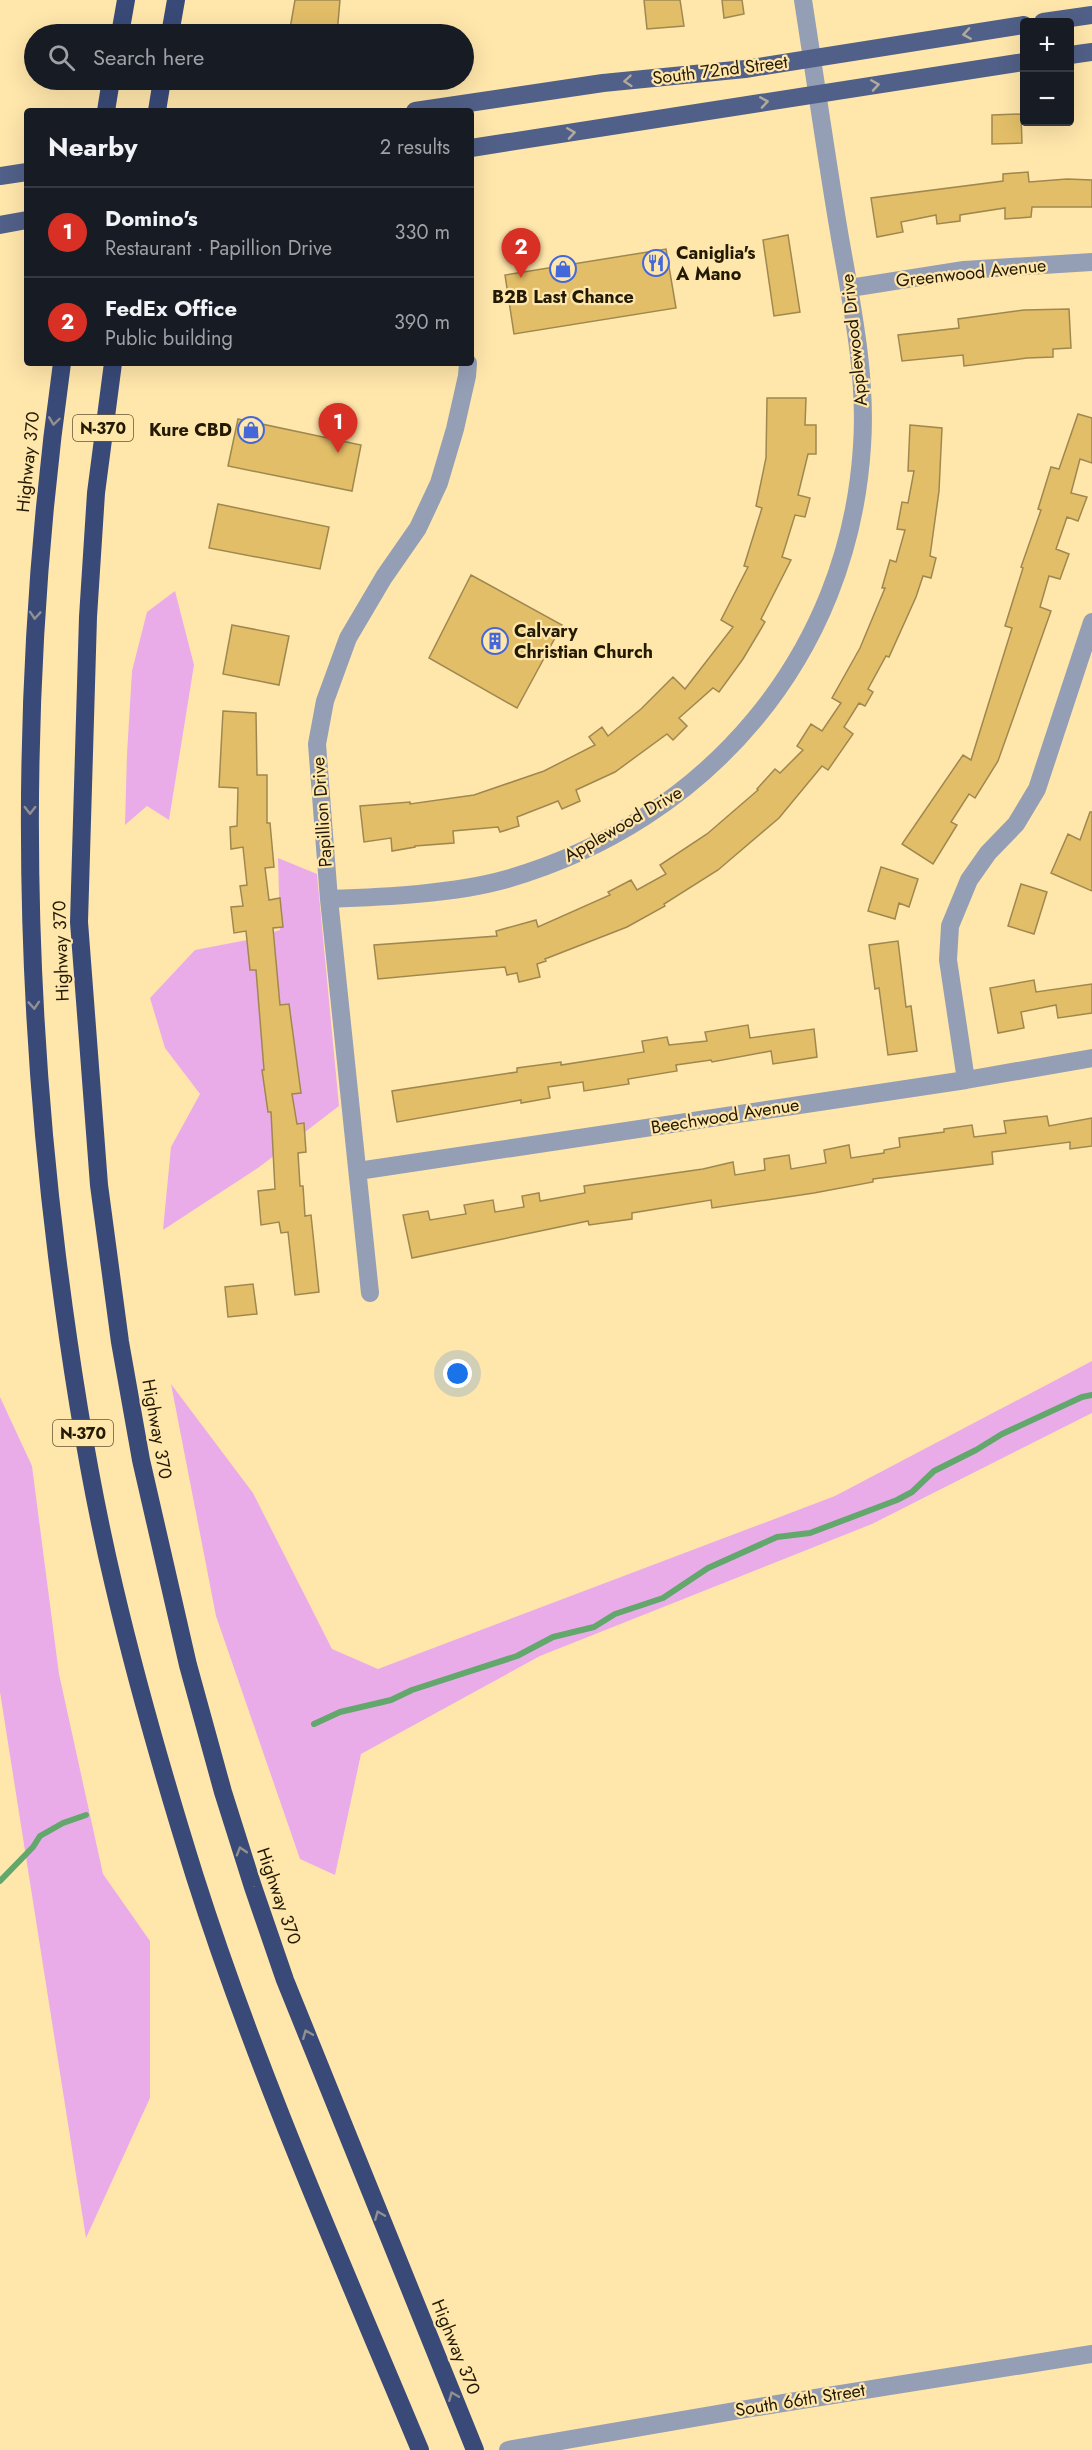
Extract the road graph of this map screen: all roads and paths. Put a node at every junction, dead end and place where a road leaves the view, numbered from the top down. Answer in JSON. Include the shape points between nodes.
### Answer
{"nodes":[{"id":1,"x":126,"y":0,"type":"edge"},
{"id":2,"x":176,"y":0,"type":"edge"},
{"id":3,"x":804,"y":0,"type":"edge"},
{"id":4,"x":1092,"y":15,"type":"edge"},
{"id":5,"x":1071,"y":18,"type":"edge"},
{"id":6,"x":122,"y":24,"type":"edge"},
{"id":7,"x":172,"y":24,"type":"edge"},
{"id":8,"x":1020,"y":26,"type":"edge"},
{"id":9,"x":1092,"y":52,"type":"edge"},
{"id":10,"x":1074,"y":54,"type":"edge"},
{"id":11,"x":812,"y":58,"type":"junction"},
{"id":12,"x":1020,"y":63,"type":"edge"},
{"id":13,"x":109,"y":90,"type":"edge"},
{"id":14,"x":160,"y":90,"type":"edge"},
{"id":15,"x":818,"y":94,"type":"junction"},
{"id":16,"x":106,"y":108,"type":"edge"},
{"id":17,"x":157,"y":108,"type":"edge"},
{"id":18,"x":434,"y":108,"type":"edge"},
{"id":19,"x":474,"y":148,"type":"edge"},
{"id":20,"x":24,"y":172,"type":"edge"},
{"id":21,"x":0,"y":176,"type":"edge"},
{"id":22,"x":24,"y":221,"type":"edge"},
{"id":23,"x":0,"y":225,"type":"edge"},
{"id":24,"x":1092,"y":262,"type":"edge"},
{"id":25,"x":850,"y":288,"type":"junction"},
{"id":26,"x":62,"y":366,"type":"edge"},
{"id":27,"x":113,"y":366,"type":"edge"},
{"id":28,"x":468,"y":366,"type":"edge"},
{"id":29,"x":1092,"y":622,"type":"edge"},
{"id":30,"x":329,"y":899,"type":"junction"},
{"id":31,"x":1092,"y":1058,"type":"edge"},
{"id":32,"x":966,"y":1080,"type":"junction"},
{"id":33,"x":358,"y":1171,"type":"junction"},
{"id":34,"x":370,"y":1293,"type":"dead end"},
{"id":35,"x":1092,"y":2354,"type":"edge"},
{"id":36,"x":420,"y":2450,"type":"edge"},
{"id":37,"x":475,"y":2450,"type":"edge"},
{"id":38,"x":508,"y":2450,"type":"edge"}],
"edges":[{"from":1,"to":6,"type":"highway"},
{"from":2,"to":7,"type":"highway"},
{"from":3,"to":11,"type":"street","name":"Applewood Drive"},
{"from":4,"to":5,"type":"main road"},
{"from":8,"to":11,"type":"main road","name":"South 72nd Street","one_way":true},
{"from":9,"to":10,"type":"main road"},
{"from":11,"to":15,"type":"street","name":"Applewood Drive"},
{"from":11,"to":18,"type":"main road","name":"South 72nd Street","one_way":true,"via":[[591,84]]},
{"from":15,"to":12,"type":"main road","name":"South 72nd Street","one_way":true},
{"from":13,"to":16,"type":"highway"},
{"from":14,"to":17,"type":"highway"},
{"from":19,"to":15,"type":"main road","name":"South 72nd Street","one_way":true},
{"from":15,"to":25,"type":"street","name":"Applewood Drive"},
{"from":20,"to":21,"type":"main road"},
{"from":22,"to":23,"type":"main road"},
{"from":24,"to":25,"type":"street","name":"Greenwood Avenue","via":[[964,270]]},
{"from":25,"to":30,"type":"street","name":"Applewood Drive","via":[[862,384],[862,446],[855,503],[826,601],[801,654],[766,707],[714,765],[670,801],[562,861],[504,880],[452,889]]},
{"from":26,"to":36,"type":"highway","name":"Highway 370","number":"N-370","one_way":true,"via":[[42,529],[32,661],[29,871],[33,989],[50,1197],[85,1447],[114,1586],[196,1880],[246,2023]]},
{"from":37,"to":27,"type":"highway","name":"Highway 370","number":"N-370","one_way":true,"via":[[285,1980],[253,1887],[188,1665],[141,1460],[120,1342],[99,1185],[79,922],[88,617],[95,504]]},
{"from":28,"to":30,"type":"street","name":"Papillion Drive","via":[[439,483],[418,528],[348,638],[325,701],[317,744]]},
{"from":29,"to":32,"type":"street","via":[[1037,789],[1016,824],[969,880],[950,926],[948,960]]},
{"from":30,"to":33,"type":"street","name":"Papillion Drive"},
{"from":31,"to":32,"type":"street","name":"Beechwood Avenue"},
{"from":32,"to":33,"type":"street","name":"Beechwood Avenue"},
{"from":33,"to":34,"type":"street","name":"Papillion Drive"},
{"from":35,"to":38,"type":"street","name":"South 66th Street"}]}
